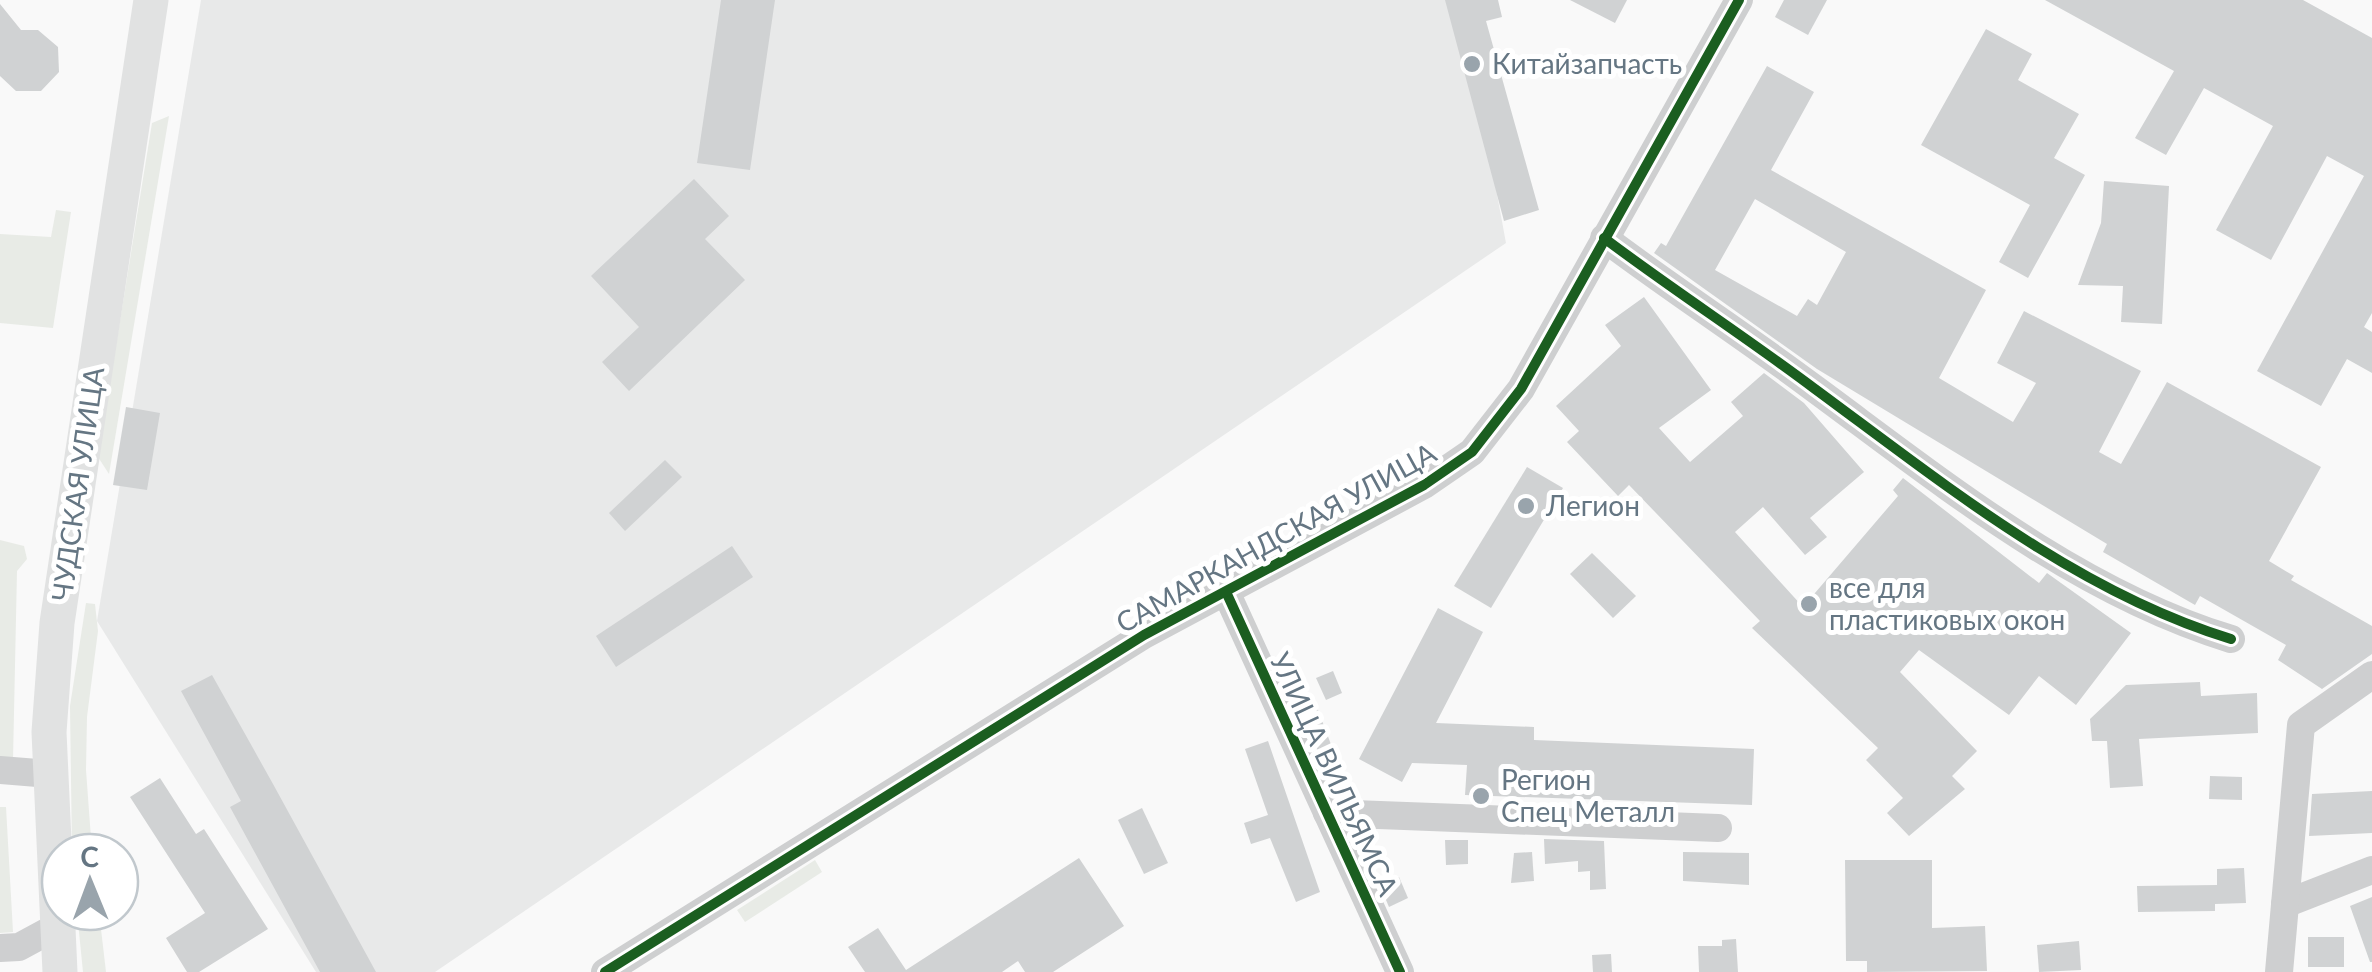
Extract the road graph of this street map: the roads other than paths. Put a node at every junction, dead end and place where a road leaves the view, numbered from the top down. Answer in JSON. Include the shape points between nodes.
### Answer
{"nodes":[{"id":1,"x":151,"y":0,"type":"edge"},
{"id":2,"x":1739,"y":0,"type":"edge"},
{"id":3,"x":1604,"y":238,"type":"junction"},
{"id":4,"x":1226,"y":594,"type":"junction"},
{"id":5,"x":2232,"y":639,"type":"dead end"},
{"id":6,"x":2372,"y":675,"type":"edge"},
{"id":7,"x":0,"y":770,"type":"edge"},
{"id":8,"x":50,"y":774,"type":"junction"},
{"id":9,"x":1327,"y":813,"type":"junction"},
{"id":10,"x":1718,"y":828,"type":"dead end"},
{"id":11,"x":52,"y":832,"type":"edge"},
{"id":12,"x":2372,"y":870,"type":"edge"},
{"id":13,"x":2285,"y":904,"type":"junction"},
{"id":14,"x":46,"y":932,"type":"edge"},
{"id":15,"x":56,"y":932,"type":"edge"},
{"id":16,"x":0,"y":948,"type":"edge"},
{"id":17,"x":60,"y":972,"type":"edge"},
{"id":18,"x":605,"y":972,"type":"edge"},
{"id":19,"x":1400,"y":972,"type":"edge"},
{"id":20,"x":2279,"y":972,"type":"edge"}],
"edges":[{"from":1,"to":8,"type":"main road","name":"ЧУДСКАЯ УЛИЦА","via":[[57,623]]},
{"from":2,"to":3,"type":"street","name":"САМАРКАНДСКАЯ УЛИЦА"},
{"from":3,"to":4,"type":"street","name":"САМАРКАНДСКАЯ УЛИЦА","via":[[1521,388],[1472,452]]},
{"from":3,"to":5,"type":"street","via":[[2026,538],[2168,620]]},
{"from":4,"to":9,"type":"street","name":"УЛИЦА ВИЛЬЯМСА"},
{"from":4,"to":18,"type":"street","name":"САМАРКАНДСКАЯ УЛИЦА","via":[[1144,635]]},
{"from":6,"to":13,"type":"street","via":[[2301,724]]},
{"from":7,"to":8,"type":"street"},
{"from":8,"to":11,"type":"main road","name":"ЧУДСКАЯ УЛИЦА"},
{"from":9,"to":10,"type":"street"},
{"from":9,"to":19,"type":"street","name":"УЛИЦА ВИЛЬЯМСА"},
{"from":12,"to":13,"type":"street"},
{"from":13,"to":20,"type":"street"},
{"from":14,"to":16,"type":"street"},
{"from":15,"to":17,"type":"main road","name":"ЧУДСКАЯ УЛИЦА"}]}
